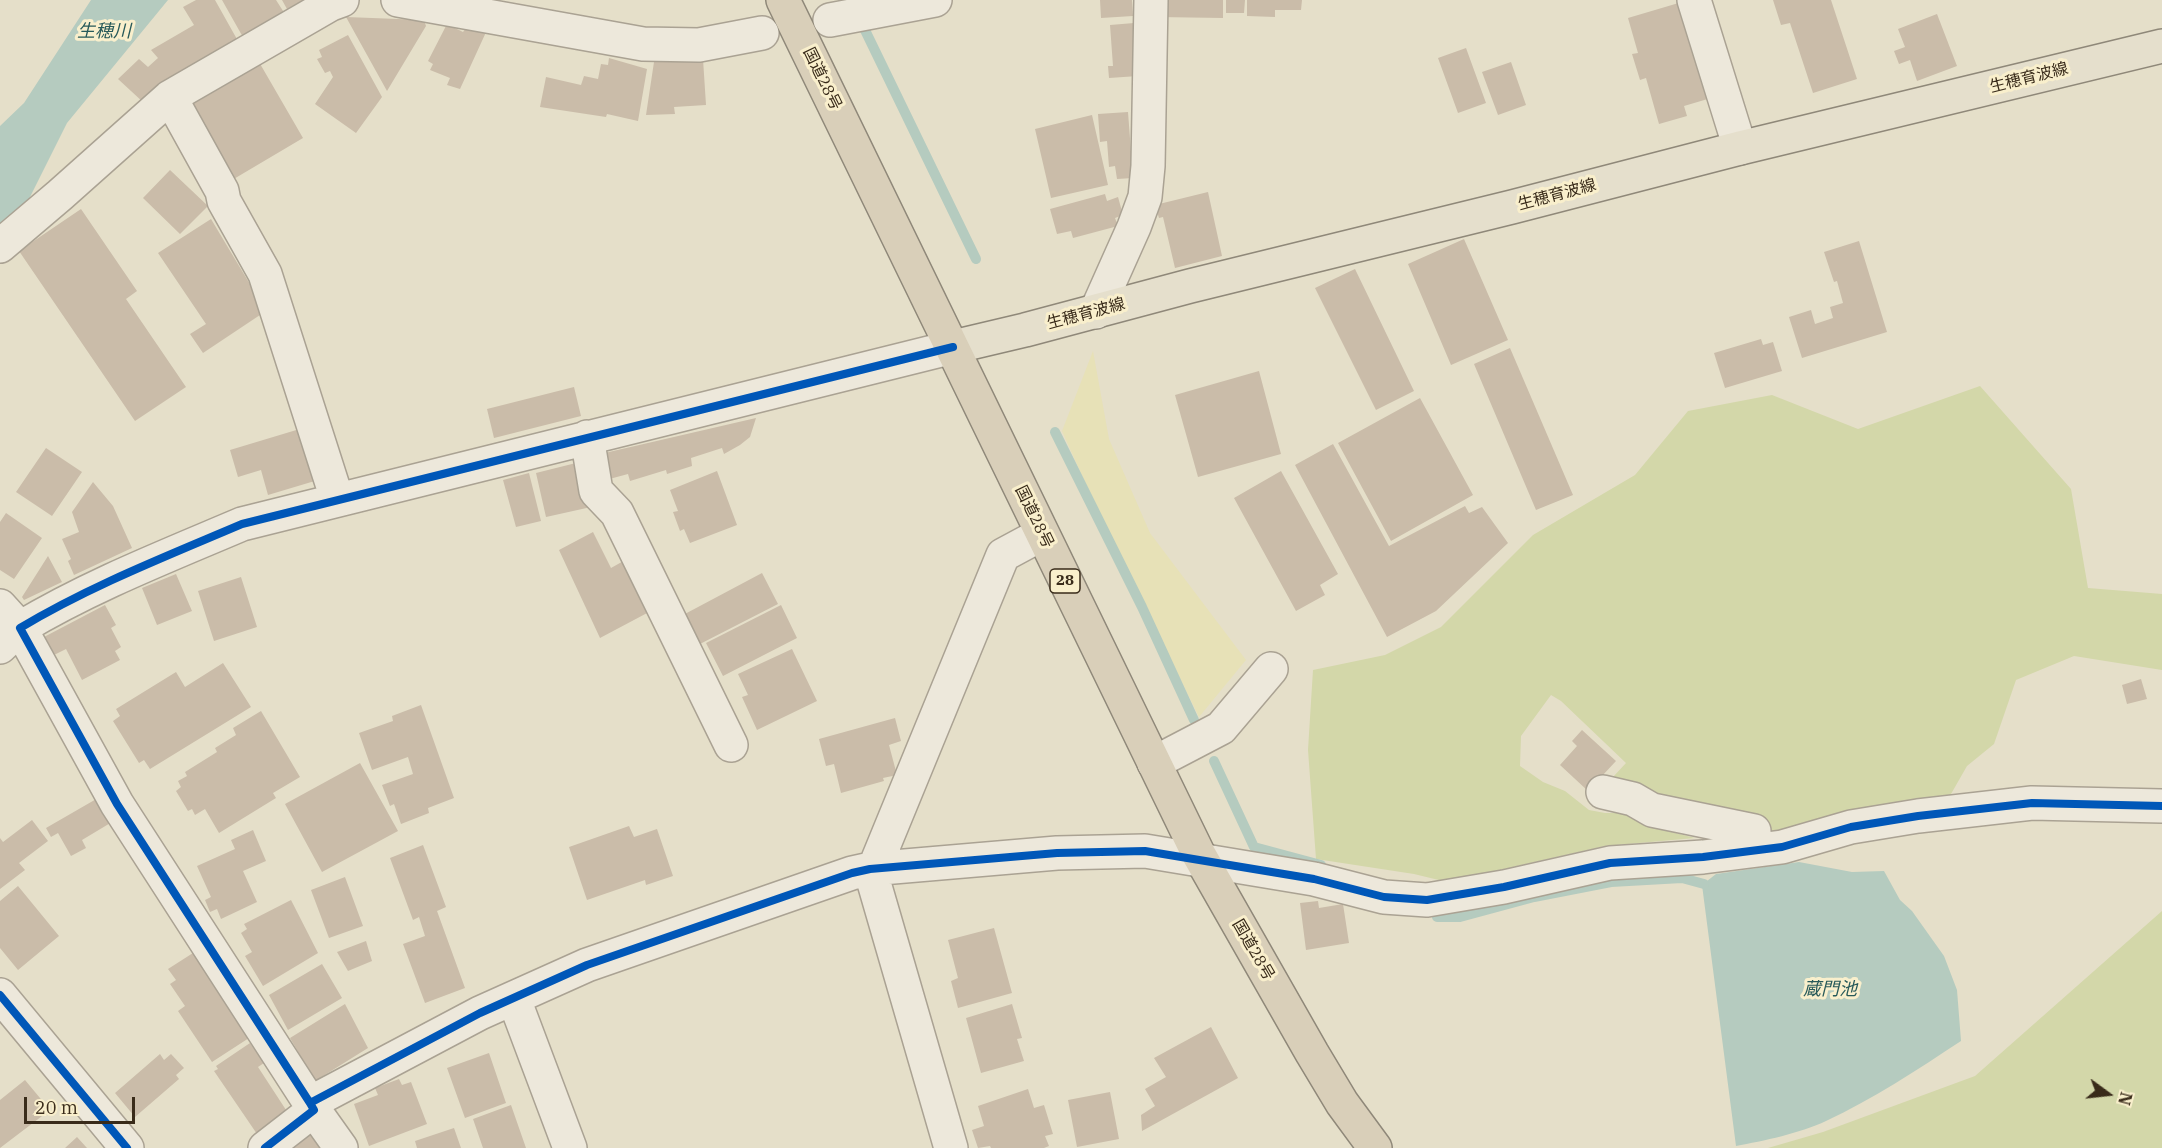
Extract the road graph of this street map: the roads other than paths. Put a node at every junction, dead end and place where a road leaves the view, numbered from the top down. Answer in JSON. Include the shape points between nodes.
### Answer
{"nodes":[{"id":1,"x":342,"y":0,"type":"edge"},
{"id":2,"x":398,"y":0,"type":"edge"},
{"id":3,"x":783,"y":0,"type":"edge"},
{"id":4,"x":935,"y":0,"type":"edge"},
{"id":5,"x":1151,"y":0,"type":"edge"},
{"id":6,"x":1694,"y":0,"type":"edge"},
{"id":7,"x":830,"y":20,"type":"dead end"},
{"id":8,"x":762,"y":33,"type":"dead end"},
{"id":9,"x":2162,"y":46,"type":"edge"},
{"id":10,"x":170,"y":97,"type":"junction"},
{"id":11,"x":1740,"y":148,"type":"junction"},
{"id":12,"x":0,"y":246,"type":"edge"},
{"id":13,"x":1096,"y":312,"type":"junction"},
{"id":14,"x":953,"y":347,"type":"junction"},
{"id":15,"x":586,"y":437,"type":"junction"},
{"id":16,"x":337,"y":499,"type":"junction"},
{"id":17,"x":1042,"y":534,"type":"junction"},
{"id":18,"x":7,"y":627,"type":"edge"},
{"id":19,"x":1271,"y":669,"type":"dead end"},
{"id":20,"x":731,"y":745,"type":"dead end"},
{"id":21,"x":1154,"y":763,"type":"junction"},
{"id":22,"x":1603,"y":792,"type":"dead end"},
{"id":23,"x":2162,"y":806,"type":"edge"},
{"id":24,"x":1754,"y":850,"type":"junction"},
{"id":25,"x":1202,"y":859,"type":"junction"},
{"id":26,"x":872,"y":869,"type":"junction"},
{"id":27,"x":0,"y":995,"type":"edge"},
{"id":28,"x":514,"y":999,"type":"junction"},
{"id":29,"x":312,"y":1106,"type":"junction"},
{"id":30,"x":127,"y":1148,"type":"edge"},
{"id":31,"x":265,"y":1148,"type":"edge"},
{"id":32,"x":341,"y":1148,"type":"edge"},
{"id":33,"x":570,"y":1148,"type":"edge"},
{"id":34,"x":951,"y":1148,"type":"edge"},
{"id":35,"x":1374,"y":1148,"type":"edge"}],
"edges":[{"from":1,"to":10,"type":"street"},
{"from":2,"to":8,"type":"street","via":[[643,44],[699,45]]},
{"from":3,"to":14,"type":"highway","name":"国道28号","number":"28"},
{"from":4,"to":7,"type":"street"},
{"from":5,"to":13,"type":"street","via":[[1144,196]]},
{"from":6,"to":11,"type":"street"},
{"from":9,"to":11,"type":"main road","name":"生穂育波線"},
{"from":10,"to":12,"type":"street"},
{"from":10,"to":16,"type":"street","via":[[265,274]]},
{"from":11,"to":13,"type":"main road","name":"生穂育波線"},
{"from":13,"to":14,"type":"main road","name":"生穂育波線"},
{"from":14,"to":15,"type":"street"},
{"from":14,"to":17,"type":"highway","name":"国道28号","number":"28"},
{"from":15,"to":16,"type":"street"},
{"from":15,"to":20,"type":"street","via":[[596,491],[617,513]]},
{"from":16,"to":18,"type":"street","via":[[242,524]]},
{"from":17,"to":21,"type":"highway","name":"国道28号","number":"28"},
{"from":17,"to":26,"type":"street","via":[[1003,555]]},
{"from":18,"to":29,"type":"street"},
{"from":19,"to":21,"type":"street","via":[[1221,728]]},
{"from":21,"to":25,"type":"highway","name":"国道28号","number":"28"},
{"from":22,"to":24,"type":"street","via":[[1633,799],[1652,810],[1754,831]]},
{"from":23,"to":24,"type":"street","via":[[2032,803],[1851,827]]},
{"from":24,"to":25,"type":"street","via":[[1610,863],[1427,900],[1384,897],[1314,879]]},
{"from":25,"to":26,"type":"street","via":[[1145,851],[1057,853]]},
{"from":25,"to":35,"type":"highway","name":"国道28号","number":"28","via":[[1312,1053]]},
{"from":26,"to":28,"type":"street","via":[[587,965]]},
{"from":26,"to":34,"type":"street"},
{"from":27,"to":30,"type":"street"},
{"from":28,"to":29,"type":"street","via":[[480,1013]]},
{"from":28,"to":33,"type":"street"},
{"from":29,"to":31,"type":"street"},
{"from":29,"to":32,"type":"street"}]}
